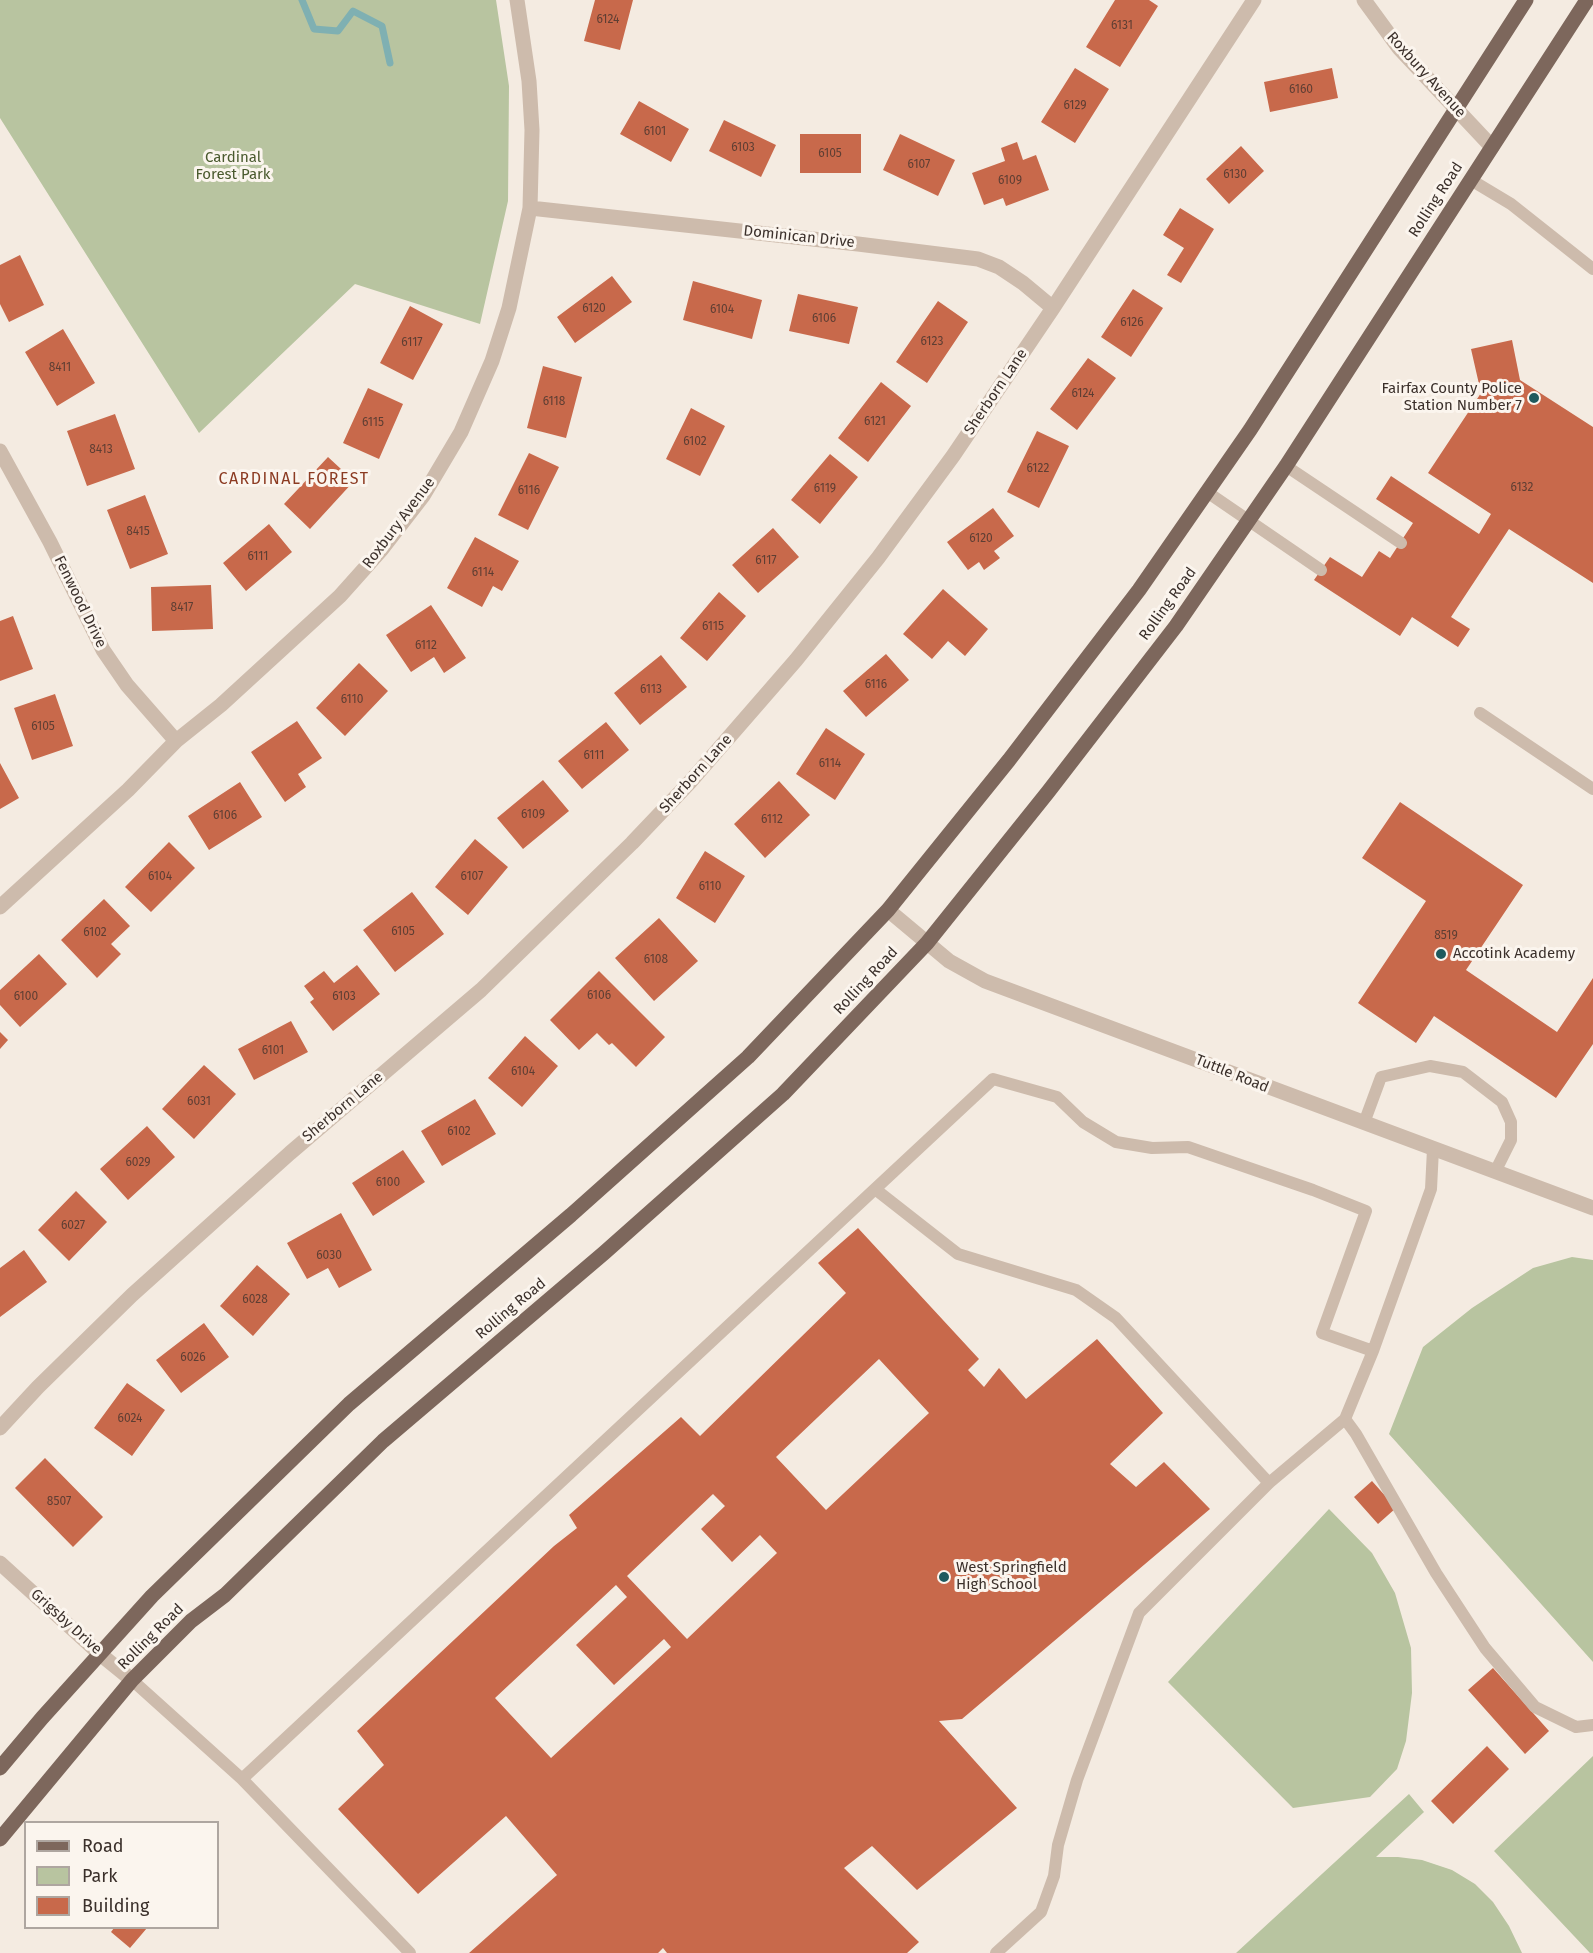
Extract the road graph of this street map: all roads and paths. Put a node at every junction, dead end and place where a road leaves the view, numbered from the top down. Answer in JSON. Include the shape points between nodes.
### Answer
{"nodes":[{"id":1,"x":518,"y":0,"type":"edge"},
{"id":2,"x":1254,"y":0,"type":"edge"},
{"id":3,"x":1364,"y":0,"type":"edge"},
{"id":4,"x":1526,"y":0,"type":"edge"},
{"id":5,"x":1587,"y":0,"type":"edge"},
{"id":6,"x":1456,"y":109,"type":"junction"},
{"id":7,"x":1492,"y":147,"type":"junction"},
{"id":8,"x":1471,"y":180,"type":"junction"},
{"id":9,"x":530,"y":208,"type":"junction"},
{"id":10,"x":1593,"y":269,"type":"edge"},
{"id":11,"x":1053,"y":308,"type":"junction"},
{"id":12,"x":0,"y":451,"type":"edge"},
{"id":13,"x":1286,"y":466,"type":"junction"},
{"id":14,"x":1207,"y":492,"type":"junction"},
{"id":15,"x":1249,"y":520,"type":"junction"},
{"id":16,"x":1401,"y":543,"type":"dead end"},
{"id":17,"x":1321,"y":570,"type":"dead end"},
{"id":18,"x":1480,"y":713,"type":"dead end"},
{"id":19,"x":176,"y":741,"type":"junction"},
{"id":20,"x":1593,"y":789,"type":"edge"},
{"id":21,"x":0,"y":907,"type":"edge"},
{"id":22,"x":888,"y":910,"type":"junction"},
{"id":23,"x":927,"y":943,"type":"junction"},
{"id":24,"x":1364,"y":1123,"type":"junction"},
{"id":25,"x":1433,"y":1149,"type":"junction"},
{"id":26,"x":1495,"y":1172,"type":"junction"},
{"id":27,"x":875,"y":1189,"type":"junction"},
{"id":28,"x":1593,"y":1208,"type":"edge"},
{"id":29,"x":1372,"y":1351,"type":"junction"},
{"id":30,"x":1345,"y":1419,"type":"junction"},
{"id":31,"x":0,"y":1428,"type":"edge"},
{"id":32,"x":1269,"y":1483,"type":"junction"},
{"id":33,"x":0,"y":1563,"type":"edge"},
{"id":34,"x":100,"y":1654,"type":"junction"},
{"id":35,"x":132,"y":1680,"type":"junction"},
{"id":36,"x":1593,"y":1725,"type":"edge"},
{"id":37,"x":0,"y":1768,"type":"edge"},
{"id":38,"x":242,"y":1779,"type":"junction"},
{"id":39,"x":0,"y":1839,"type":"edge"},
{"id":40,"x":410,"y":1953,"type":"edge"},
{"id":41,"x":996,"y":1953,"type":"edge"}],
"edges":[{"from":1,"to":9,"type":"street","name":"Roxbury Avenue","via":[[532,130]]},
{"from":2,"to":11,"type":"street","name":"Sherborn Lane"},
{"from":3,"to":6,"type":"street","name":"Roxbury Avenue","via":[[1399,48]]},
{"from":4,"to":6,"type":"main road","name":"Rolling Road"},
{"from":5,"to":7,"type":"main road","name":"Rolling Road"},
{"from":6,"to":7,"type":"street","name":"Roxbury Avenue"},
{"from":6,"to":14,"type":"main road","name":"Rolling Road"},
{"from":7,"to":8,"type":"main road","name":"Rolling Road"},
{"from":8,"to":10,"type":"lane","via":[[1511,204]]},
{"from":8,"to":13,"type":"main road","name":"Rolling Road"},
{"from":9,"to":11,"type":"street","name":"Dominican Drive","via":[[978,259],[999,267]]},
{"from":9,"to":19,"type":"street","name":"Roxbury Avenue","via":[[517,276],[492,361],[461,432],[423,496],[340,596]]},
{"from":11,"to":31,"type":"street","name":"Sherborn Lane","via":[[878,558],[690,782],[481,990],[132,1295]]},
{"from":12,"to":19,"type":"street","name":"Fenwood Drive","via":[[103,650],[127,685]]},
{"from":13,"to":15,"type":"main road","name":"Rolling Road"},
{"from":13,"to":16,"type":"lane"},
{"from":14,"to":15,"type":"lane"},
{"from":14,"to":22,"type":"main road","name":"Rolling Road","via":[[1131,600],[1009,760]]},
{"from":15,"to":17,"type":"lane"},
{"from":15,"to":23,"type":"main road","name":"Rolling Road","via":[[1176,626]]},
{"from":18,"to":20,"type":"lane"},
{"from":19,"to":21,"type":"street","name":"Roxbury Avenue"},
{"from":22,"to":23,"type":"street","name":"Tuttle Road"},
{"from":22,"to":34,"type":"main road","name":"Rolling Road","via":[[748,1057],[571,1215],[349,1404],[167,1581]]},
{"from":23,"to":24,"type":"street","name":"Tuttle Road","via":[[985,981]]},
{"from":23,"to":35,"type":"main road","name":"Rolling Road","via":[[783,1094],[383,1441]]},
{"from":24,"to":25,"type":"street","name":"Tuttle Road"},
{"from":24,"to":26,"type":"lane","via":[[1380,1077],[1430,1066],[1463,1072],[1502,1102],[1511,1122],[1511,1140]]},
{"from":25,"to":26,"type":"street","name":"Tuttle Road"},
{"from":25,"to":29,"type":"lane","via":[[1431,1189]]},
{"from":26,"to":28,"type":"street","name":"Tuttle Road"},
{"from":27,"to":29,"type":"lane","via":[[993,1078],[1057,1097],[1083,1122],[1116,1142],[1152,1148],[1188,1147],[1366,1211],[1322,1333]]},
{"from":27,"to":32,"type":"lane","via":[[958,1254],[1076,1290],[1116,1318]]},
{"from":27,"to":38,"type":"lane"},
{"from":29,"to":30,"type":"lane"},
{"from":30,"to":32,"type":"lane"},
{"from":30,"to":36,"type":"lane","via":[[1485,1648],[1535,1707],[1576,1727]]},
{"from":32,"to":41,"type":"lane","via":[[1139,1612],[1077,1780],[1058,1845],[1054,1876],[1041,1912]]},
{"from":33,"to":34,"type":"street","name":"Grigsby Drive"},
{"from":34,"to":35,"type":"street","name":"Grigsby Drive"},
{"from":34,"to":37,"type":"main road","name":"Rolling Road"},
{"from":35,"to":38,"type":"lane"},
{"from":35,"to":39,"type":"main road","name":"Rolling Road"},
{"from":38,"to":40,"type":"lane"}]}
